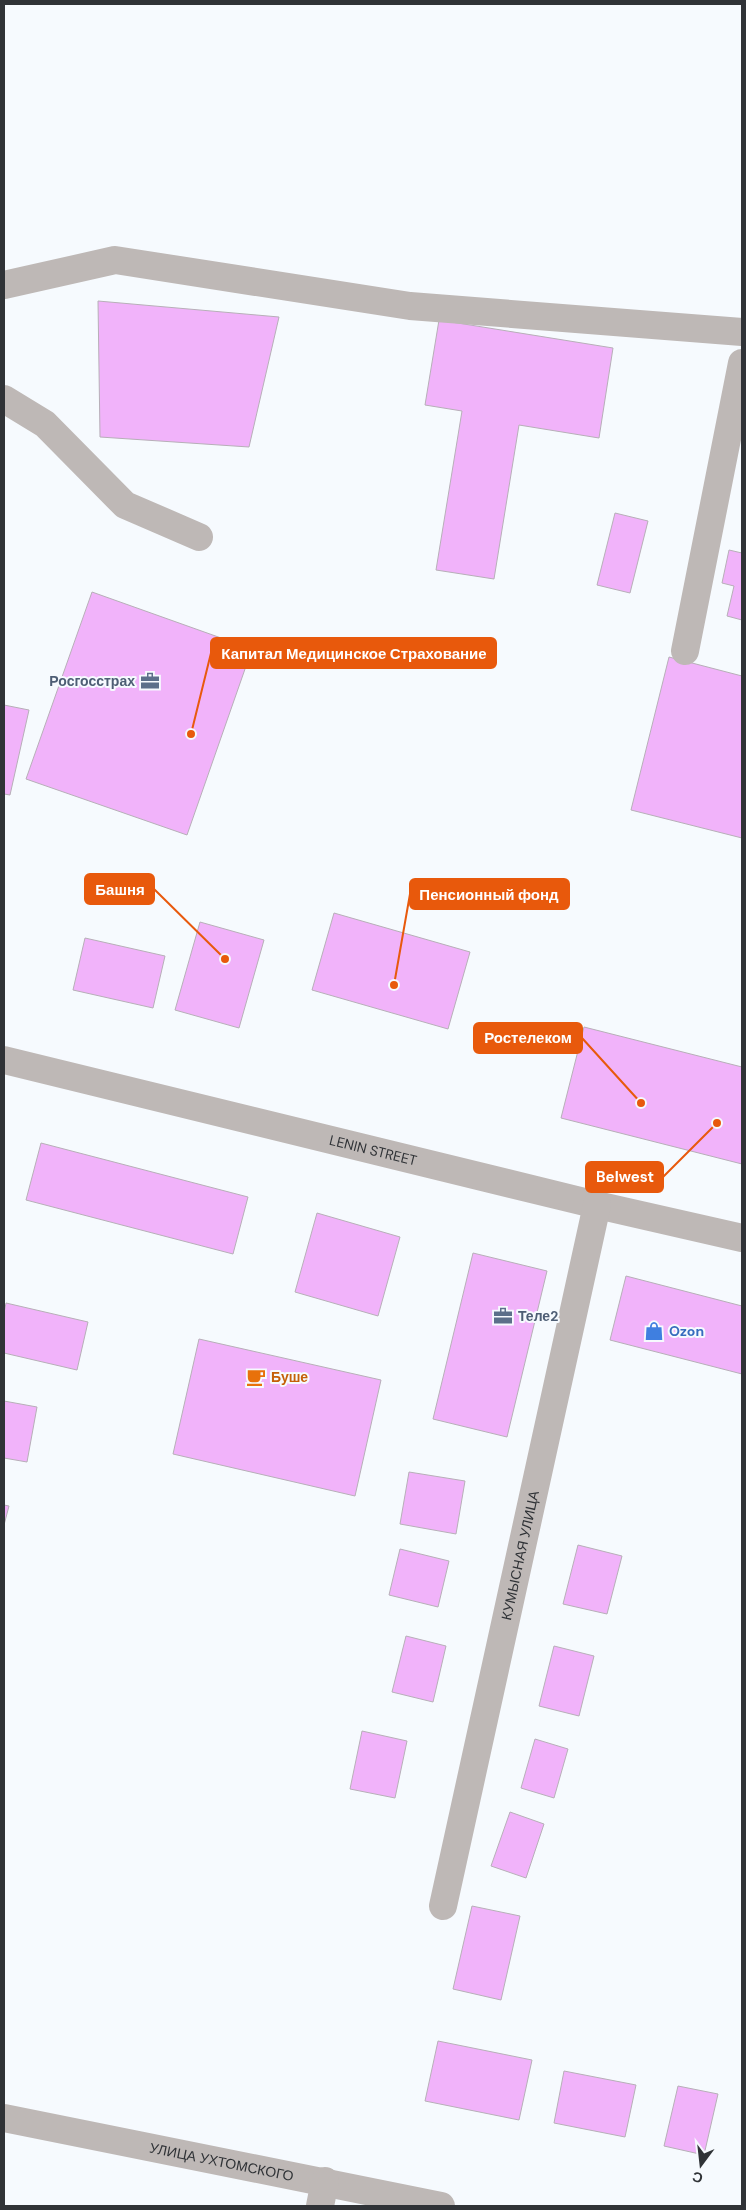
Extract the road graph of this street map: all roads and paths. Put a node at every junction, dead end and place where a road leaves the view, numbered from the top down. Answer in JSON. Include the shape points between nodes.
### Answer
{"nodes":[{"id":1,"x":4,"y":285,"type":"edge"},
{"id":2,"x":742,"y":332,"type":"edge"},
{"id":3,"x":742,"y":363,"type":"edge"},
{"id":4,"x":4,"y":399,"type":"edge"},
{"id":5,"x":198,"y":536,"type":"dead end"},
{"id":6,"x":685,"y":652,"type":"dead end"},
{"id":7,"x":4,"y":1060,"type":"edge"},
{"id":8,"x":598,"y":1206,"type":"junction"},
{"id":9,"x":742,"y":1238,"type":"edge"},
{"id":10,"x":443,"y":1906,"type":"dead end"},
{"id":11,"x":4,"y":2118,"type":"edge"},
{"id":12,"x":323,"y":2194,"type":"edge"},
{"id":13,"x":441,"y":2206,"type":"edge"}],
"edges":[{"from":1,"to":2,"type":"street","via":[[116,260],[410,306]]},
{"from":3,"to":6,"type":"street"},
{"from":4,"to":5,"type":"street","via":[[45,424],[125,505]]},
{"from":7,"to":8,"type":"street","name":"LENIN STREET"},
{"from":8,"to":9,"type":"street","name":"LENIN STREET"},
{"from":8,"to":10,"type":"street","name":"КУМЫСНАЯ УЛИЦА"},
{"from":11,"to":12,"type":"street","name":"УЛИЦА УХТОМСКОГО"},
{"from":12,"to":13,"type":"street","name":"УЛИЦА УХТОМСКОГО"}]}
